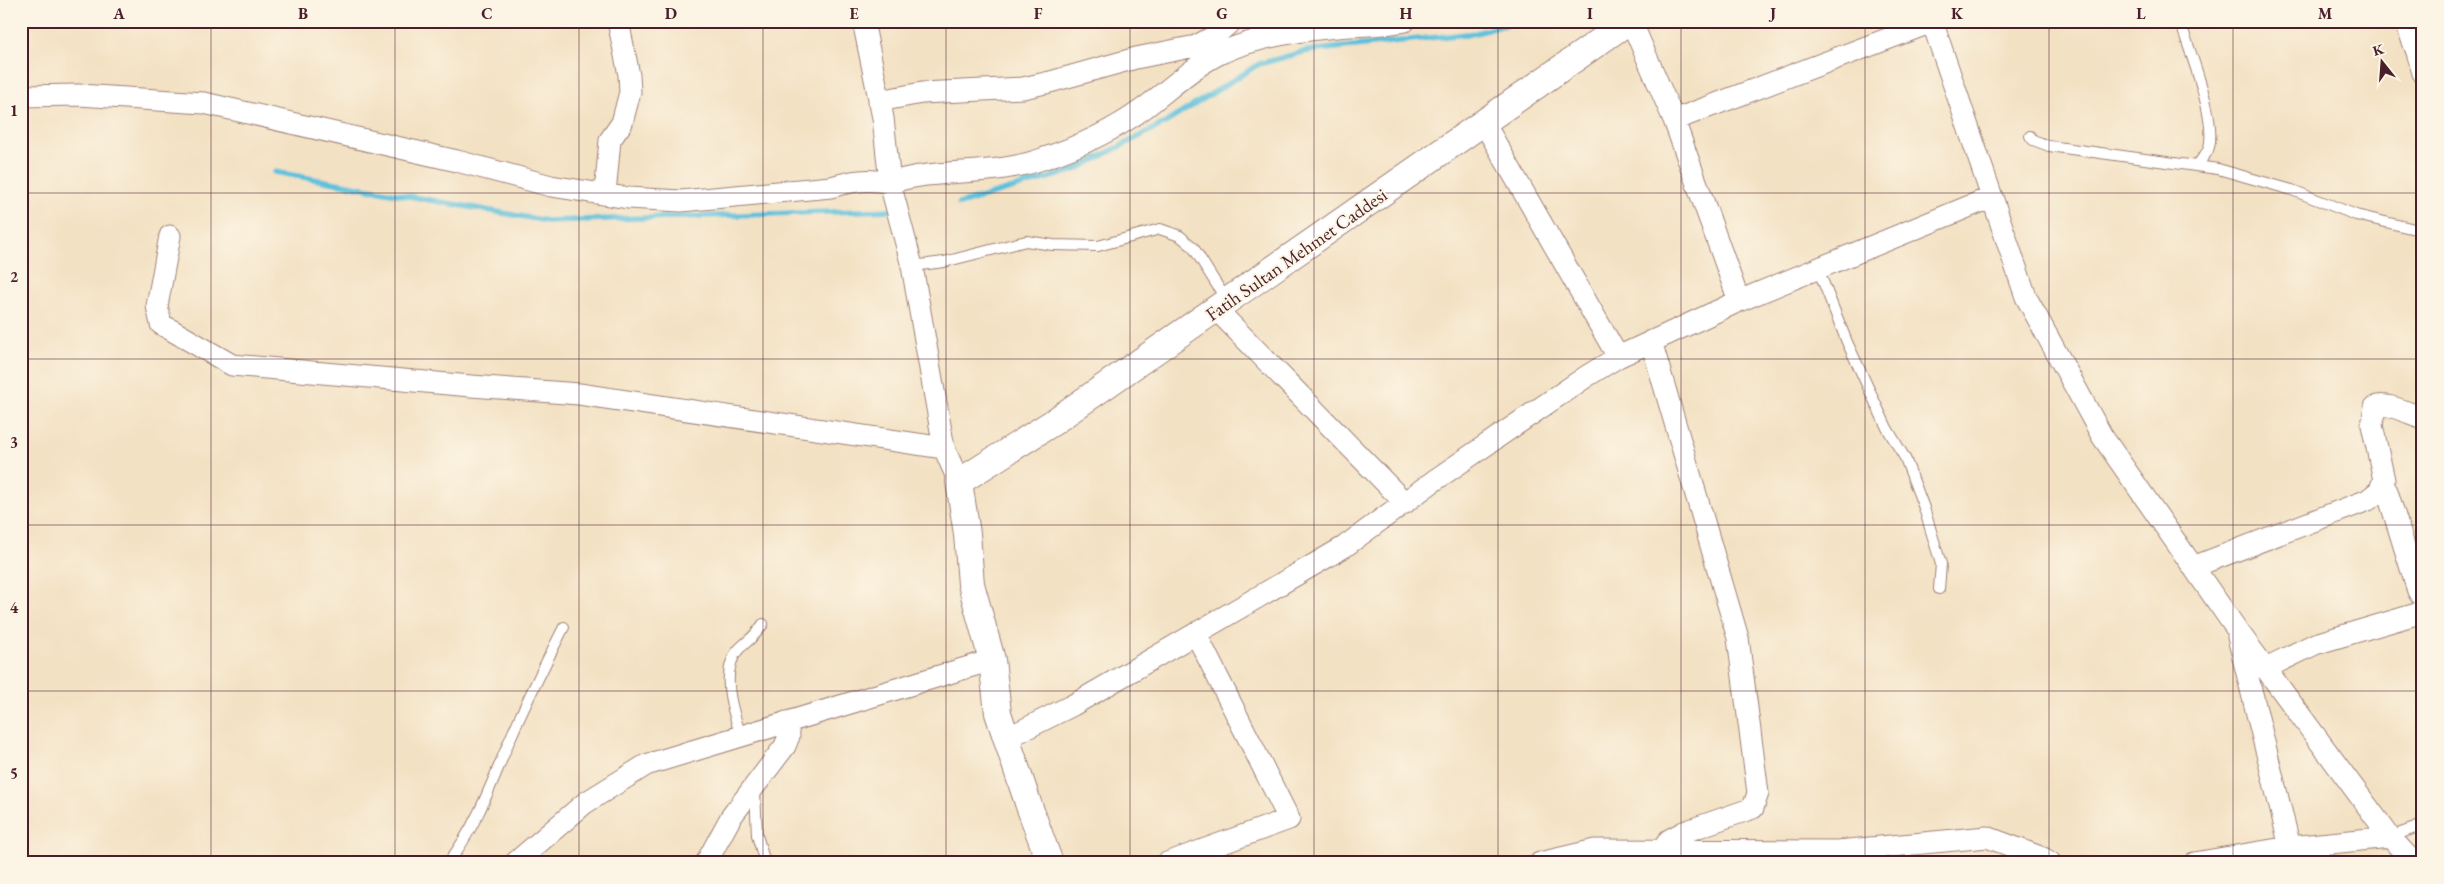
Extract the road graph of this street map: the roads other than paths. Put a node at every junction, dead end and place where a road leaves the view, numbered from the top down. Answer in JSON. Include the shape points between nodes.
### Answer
{"nodes":[{"id":1,"x":618,"y":21,"type":"edge"},
{"id":2,"x":863,"y":21,"type":"edge"},
{"id":3,"x":1232,"y":21,"type":"edge"},
{"id":4,"x":1405,"y":21,"type":"edge"},
{"id":5,"x":1630,"y":21,"type":"edge"},
{"id":6,"x":2180,"y":21,"type":"edge"},
{"id":7,"x":2404,"y":21,"type":"edge"},
{"id":8,"x":1932,"y":22,"type":"edge"},
{"id":9,"x":2423,"y":73,"type":"edge"},
{"id":10,"x":21,"y":96,"type":"edge"},
{"id":11,"x":879,"y":102,"type":"junction"},
{"id":12,"x":1674,"y":120,"type":"junction"},
{"id":13,"x":1484,"y":122,"type":"junction"},
{"id":14,"x":2030,"y":136,"type":"dead end"},
{"id":15,"x":2198,"y":166,"type":"junction"},
{"id":16,"x":890,"y":183,"type":"junction"},
{"id":17,"x":605,"y":194,"type":"junction"},
{"id":18,"x":1992,"y":198,"type":"junction"},
{"id":19,"x":2423,"y":232,"type":"edge"},
{"id":20,"x":170,"y":236,"type":"dead end"},
{"id":21,"x":912,"y":266,"type":"junction"},
{"id":22,"x":1818,"y":269,"type":"junction"},
{"id":23,"x":1738,"y":301,"type":"junction"},
{"id":24,"x":1222,"y":306,"type":"junction"},
{"id":25,"x":1651,"y":341,"type":"junction"},
{"id":26,"x":1618,"y":357,"type":"junction"},
{"id":27,"x":2423,"y":418,"type":"edge"},
{"id":28,"x":944,"y":448,"type":"junction"},
{"id":29,"x":959,"y":482,"type":"junction"},
{"id":30,"x":2382,"y":485,"type":"junction"},
{"id":31,"x":1405,"y":503,"type":"junction"},
{"id":32,"x":2193,"y":567,"type":"junction"},
{"id":33,"x":1939,"y":589,"type":"dead end"},
{"id":34,"x":2423,"y":598,"type":"edge"},
{"id":35,"x":2423,"y":612,"type":"edge"},
{"id":36,"x":763,"y":624,"type":"dead end"},
{"id":37,"x":564,"y":627,"type":"dead end"},
{"id":38,"x":2235,"y":627,"type":"junction"},
{"id":39,"x":1196,"y":634,"type":"junction"},
{"id":40,"x":992,"y":660,"type":"junction"},
{"id":41,"x":2266,"y":668,"type":"junction"},
{"id":42,"x":786,"y":722,"type":"junction"},
{"id":43,"x":741,"y":736,"type":"junction"},
{"id":44,"x":1006,"y":738,"type":"junction"},
{"id":45,"x":755,"y":785,"type":"junction"},
{"id":46,"x":2423,"y":825,"type":"edge"},
{"id":47,"x":2390,"y":837,"type":"junction"},
{"id":48,"x":2291,"y":855,"type":"edge"},
{"id":49,"x":1665,"y":856,"type":"edge"},
{"id":50,"x":448,"y":863,"type":"edge"},
{"id":51,"x":515,"y":863,"type":"edge"},
{"id":52,"x":706,"y":863,"type":"edge"},
{"id":53,"x":765,"y":863,"type":"edge"},
{"id":54,"x":1050,"y":863,"type":"edge"},
{"id":55,"x":1167,"y":863,"type":"edge"},
{"id":56,"x":1540,"y":863,"type":"edge"},
{"id":57,"x":2051,"y":863,"type":"edge"},
{"id":58,"x":2194,"y":863,"type":"edge"},
{"id":59,"x":2414,"y":863,"type":"edge"}],
"edges":[{"from":1,"to":17,"type":"street","via":[[630,92],[622,123],[610,140]]},
{"from":2,"to":11,"type":"street"},
{"from":3,"to":11,"type":"street","via":[[1196,46],[1136,58],[1050,82],[1023,88],[922,93]]},
{"from":4,"to":16,"type":"street","via":[[1319,29],[1239,46],[1202,63],[1126,120],[1067,151],[1011,167],[904,178]]},
{"from":5,"to":12,"type":"street"},
{"from":5,"to":13,"type":"street","name":"Fatih Sultan Mehmet Caddesi"},
{"from":6,"to":15,"type":"lane","via":[[2207,106],[2210,129],[2208,151]]},
{"from":7,"to":9,"type":"street"},
{"from":8,"to":12,"type":"street"},
{"from":8,"to":18,"type":"street"},
{"from":10,"to":17,"type":"street","via":[[79,95],[204,103],[551,186]]},
{"from":11,"to":16,"type":"street"},
{"from":12,"to":23,"type":"street"},
{"from":13,"to":24,"type":"street","name":"Fatih Sultan Mehmet Caddesi"},
{"from":13,"to":26,"type":"street"},
{"from":14,"to":15,"type":"lane","via":[[2049,146]]},
{"from":15,"to":19,"type":"lane","via":[[2259,180],[2356,215]]},
{"from":16,"to":17,"type":"street","via":[[874,179],[850,181],[831,187],[681,201]]},
{"from":16,"to":21,"type":"street"},
{"from":18,"to":22,"type":"street"},
{"from":18,"to":32,"type":"street","via":[[2026,297],[2097,428]]},
{"from":20,"to":28,"type":"street","via":[[156,306],[160,324],[232,365],[579,394]]},
{"from":21,"to":24,"type":"lane","via":[[944,262],[1026,241],[1098,246],[1160,229],[1180,236],[1193,247]]},
{"from":21,"to":28,"type":"street"},
{"from":22,"to":23,"type":"street"},
{"from":22,"to":33,"type":"lane","via":[[1847,342],[1887,428],[1905,458],[1924,508],[1941,564]]},
{"from":23,"to":25,"type":"street"},
{"from":24,"to":29,"type":"street","name":"Fatih Sultan Mehmet Caddesi","via":[[1052,423]]},
{"from":24,"to":31,"type":"street"},
{"from":25,"to":26,"type":"street"},
{"from":25,"to":49,"type":"street","via":[[1738,638],[1758,793],[1753,808],[1669,840]]},
{"from":26,"to":31,"type":"street"},
{"from":27,"to":30,"type":"street","via":[[2388,405],[2375,407],[2372,424],[2384,480]]},
{"from":28,"to":29,"type":"street"},
{"from":29,"to":40,"type":"street","via":[[971,584]]},
{"from":30,"to":32,"type":"street","via":[[2368,500]]},
{"from":30,"to":34,"type":"street"},
{"from":31,"to":39,"type":"street","via":[[1344,547]]},
{"from":32,"to":38,"type":"street"},
{"from":35,"to":41,"type":"street","via":[[2315,644]]},
{"from":36,"to":43,"type":"lane","via":[[757,635],[733,659],[729,674],[732,708]]},
{"from":37,"to":50,"type":"lane","via":[[523,709],[479,812],[463,844]]},
{"from":38,"to":41,"type":"street"},
{"from":38,"to":48,"type":"street"},
{"from":39,"to":44,"type":"street","via":[[1073,705]]},
{"from":39,"to":55,"type":"street","via":[[1289,819]]},
{"from":40,"to":42,"type":"street"},
{"from":40,"to":44,"type":"street","via":[[998,713]]},
{"from":41,"to":47,"type":"street"},
{"from":42,"to":43,"type":"street"},
{"from":42,"to":45,"type":"street","via":[[789,736]]},
{"from":43,"to":51,"type":"street","via":[[646,765],[585,803]]},
{"from":44,"to":54,"type":"street"},
{"from":45,"to":52,"type":"street","via":[[731,817]]},
{"from":45,"to":53,"type":"lane","via":[[757,834]]},
{"from":46,"to":47,"type":"lane"},
{"from":47,"to":48,"type":"street"},
{"from":47,"to":59,"type":"street"},
{"from":48,"to":58,"type":"street"},
{"from":49,"to":56,"type":"street","via":[[1594,850]]},
{"from":49,"to":57,"type":"street","via":[[1838,850],[1987,837]]}]}
